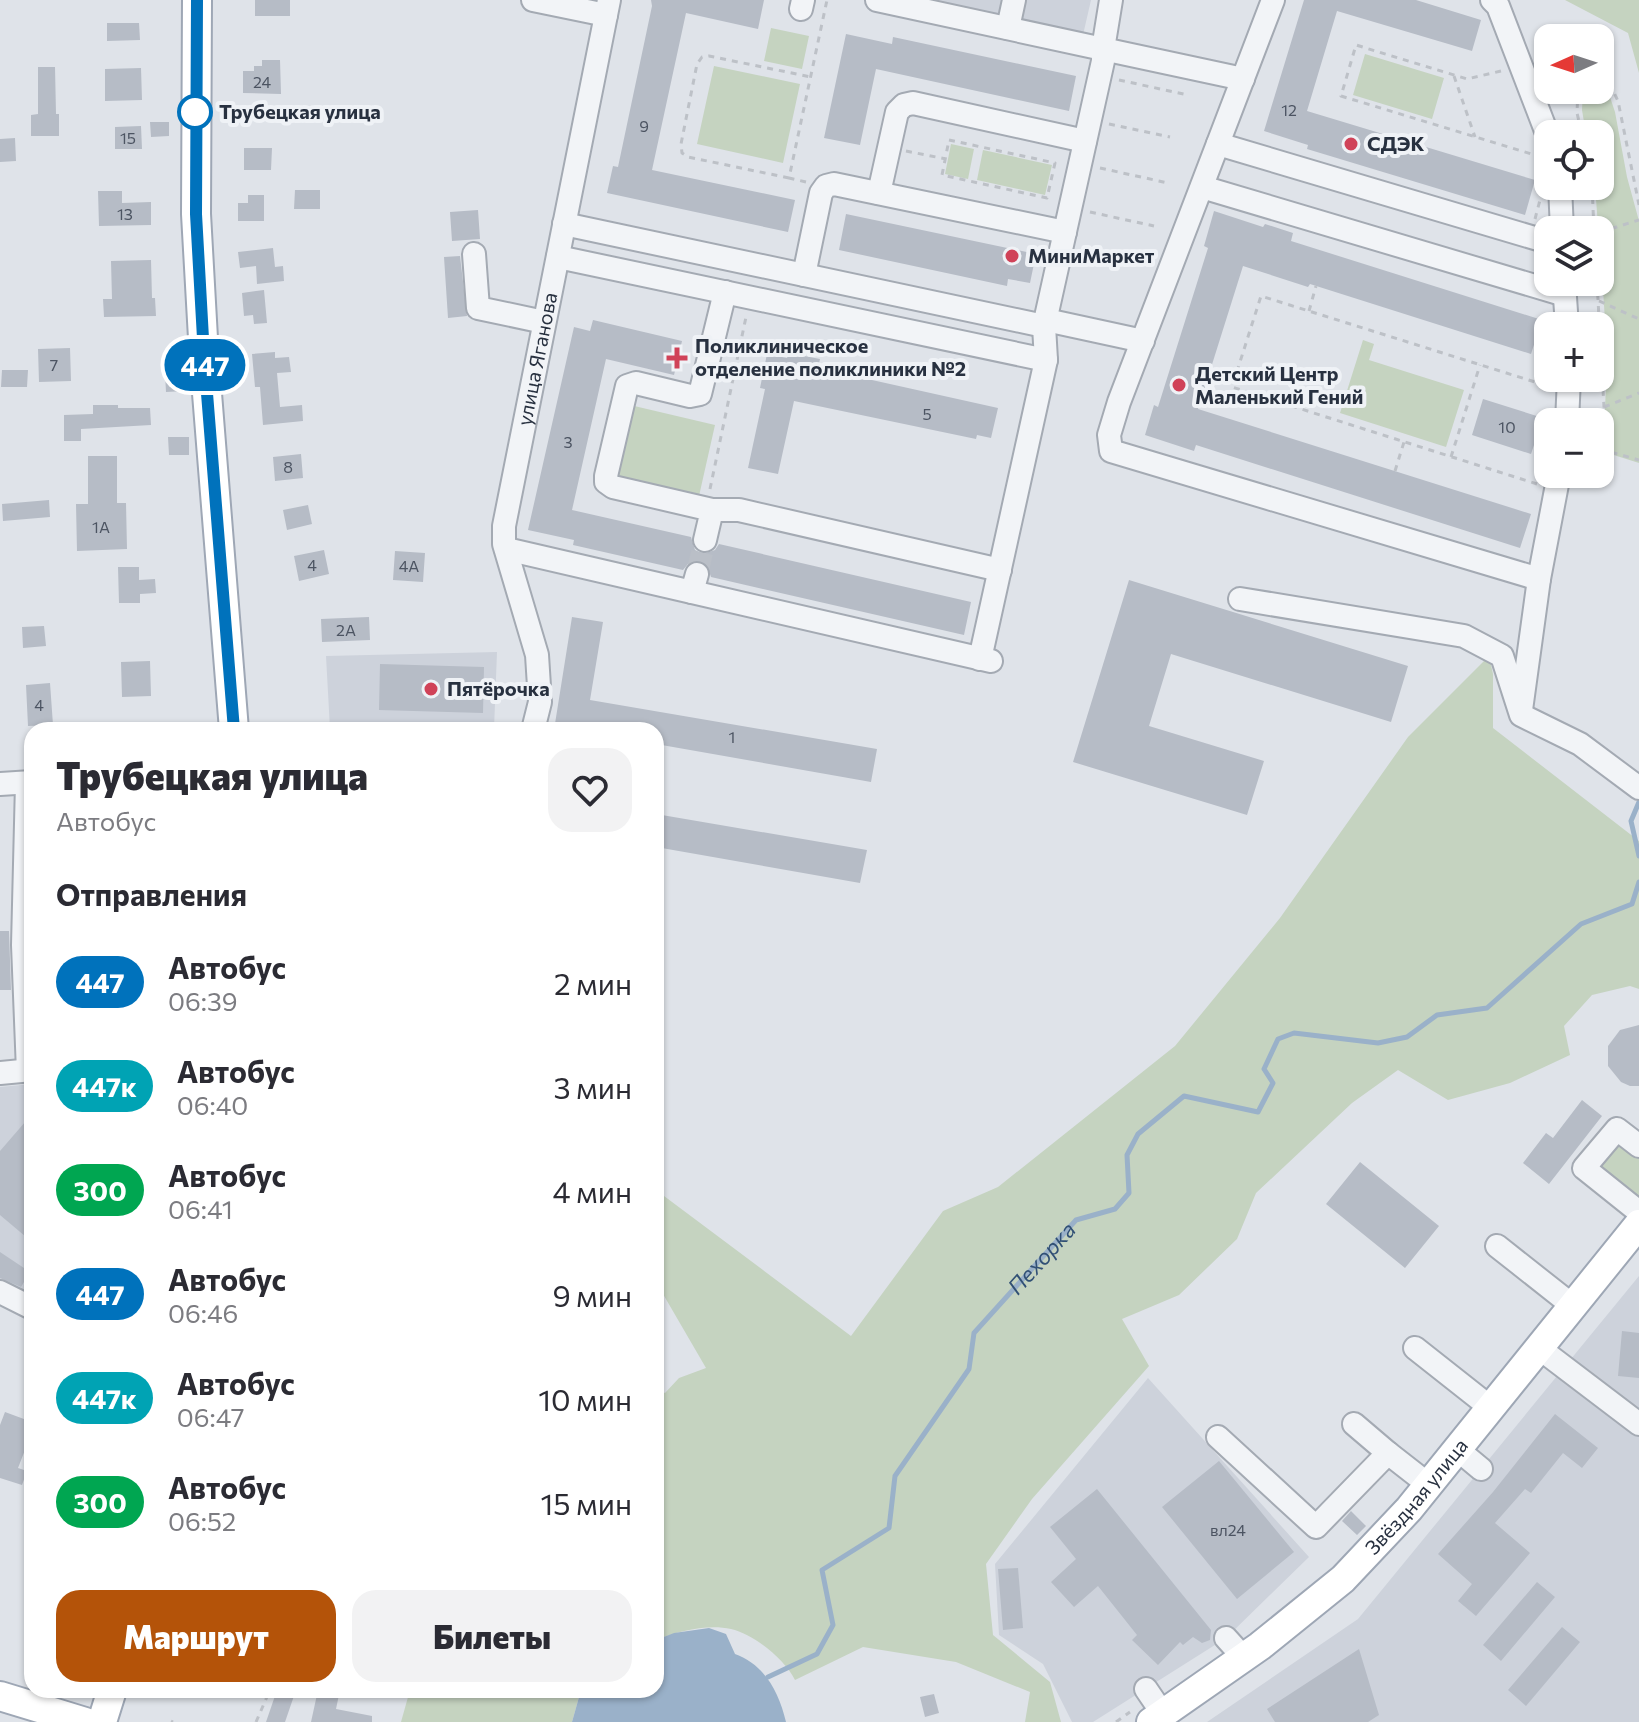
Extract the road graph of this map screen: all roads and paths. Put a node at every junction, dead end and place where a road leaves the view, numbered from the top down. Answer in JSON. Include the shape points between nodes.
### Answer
{"nodes":[{"id":1,"x":197,"y":0,"type":"edge"},
{"id":2,"x":533,"y":0,"type":"edge"},
{"id":3,"x":827,"y":0,"type":"edge"},
{"id":4,"x":877,"y":0,"type":"edge"},
{"id":5,"x":1014,"y":0,"type":"edge"},
{"id":6,"x":1111,"y":0,"type":"edge"},
{"id":7,"x":1273,"y":0,"type":"edge"},
{"id":8,"x":1492,"y":0,"type":"edge"},
{"id":9,"x":608,"y":7,"type":"edge"},
{"id":10,"x":1008,"y":28,"type":"junction"},
{"id":11,"x":1103,"y":49,"type":"junction"},
{"id":12,"x":1521,"y":66,"type":"junction"},
{"id":13,"x":1453,"y":75,"type":"junction"},
{"id":14,"x":1099,"y":76,"type":"junction"},
{"id":15,"x":811,"y":77,"type":"junction"},
{"id":16,"x":1243,"y":79,"type":"junction"},
{"id":17,"x":1614,"y":92,"type":"edge"},
{"id":18,"x":1188,"y":95,"type":"dead end"},
{"id":19,"x":1537,"y":120,"type":"edge"},
{"id":20,"x":1087,"y":130,"type":"junction"},
{"id":21,"x":1170,"y":137,"type":"dead end"},
{"id":22,"x":1475,"y":137,"type":"junction"},
{"id":23,"x":1218,"y":144,"type":"junction"},
{"id":24,"x":1534,"y":145,"type":"edge"},
{"id":25,"x":889,"y":147,"type":"junction"},
{"id":26,"x":946,"y":159,"type":"junction"},
{"id":27,"x":1080,"y":164,"type":"junction"},
{"id":28,"x":789,"y":178,"type":"junction"},
{"id":29,"x":1168,"y":183,"type":"dead end"},
{"id":30,"x":826,"y":186,"type":"junction"},
{"id":31,"x":1202,"y":187,"type":"junction"},
{"id":32,"x":879,"y":193,"type":"junction"},
{"id":33,"x":1639,"y":205,"type":"edge"},
{"id":34,"x":1071,"y":207,"type":"junction"},
{"id":35,"x":1639,"y":220,"type":"edge"},
{"id":36,"x":564,"y":224,"type":"junction"},
{"id":37,"x":1154,"y":226,"type":"dead end"},
{"id":38,"x":1614,"y":228,"type":"edge"},
{"id":39,"x":1534,"y":238,"type":"edge"},
{"id":40,"x":1063,"y":241,"type":"junction"},
{"id":41,"x":474,"y":254,"type":"dead end"},
{"id":42,"x":558,"y":257,"type":"junction"},
{"id":43,"x":1113,"y":262,"type":"dead end"},
{"id":44,"x":804,"y":275,"type":"junction"},
{"id":45,"x":1534,"y":280,"type":"edge"},
{"id":46,"x":1316,"y":286,"type":"dead end"},
{"id":47,"x":725,"y":292,"type":"junction"},
{"id":48,"x":1598,"y":296,"type":"edge"},
{"id":49,"x":750,"y":297,"type":"junction"},
{"id":50,"x":1599,"y":301,"type":"junction"},
{"id":51,"x":1309,"y":311,"type":"junction"},
{"id":52,"x":1639,"y":319,"type":"edge"},
{"id":53,"x":544,"y":322,"type":"junction"},
{"id":54,"x":1045,"y":323,"type":"junction"},
{"id":55,"x":1143,"y":341,"type":"junction"},
{"id":56,"x":1046,"y":360,"type":"junction"},
{"id":57,"x":1480,"y":365,"type":"junction"},
{"id":58,"x":1534,"y":378,"type":"edge"},
{"id":59,"x":1639,"y":393,"type":"edge"},
{"id":60,"x":1604,"y":407,"type":"joint"},
{"id":61,"x":1404,"y":442,"type":"junction"},
{"id":62,"x":1614,"y":453,"type":"edge"},
{"id":63,"x":1451,"y":457,"type":"junction"},
{"id":64,"x":1639,"y":460,"type":"edge"},
{"id":65,"x":1395,"y":471,"type":"dead end"},
{"id":66,"x":1534,"y":476,"type":"edge"},
{"id":67,"x":1557,"y":488,"type":"edge"},
{"id":68,"x":709,"y":509,"type":"junction"},
{"id":69,"x":705,"y":540,"type":"tunnel mouth"},
{"id":70,"x":506,"y":549,"type":"junction"},
{"id":71,"x":1000,"y":570,"type":"junction"},
{"id":72,"x":1539,"y":579,"type":"junction"},
{"id":73,"x":1240,"y":599,"type":"dead end"},
{"id":74,"x":1521,"y":715,"type":"junction"},
{"id":75,"x":233,"y":722,"type":"edge"},
{"id":76,"x":535,"y":722,"type":"edge"},
{"id":77,"x":24,"y":782,"type":"edge"},
{"id":78,"x":0,"y":784,"type":"edge"},
{"id":79,"x":1639,"y":788,"type":"edge"},
{"id":80,"x":24,"y":922,"type":"edge"},
{"id":81,"x":24,"y":963,"type":"edge"},
{"id":82,"x":24,"y":1071,"type":"edge"},
{"id":83,"x":0,"y":1073,"type":"edge"},
{"id":84,"x":1639,"y":1146,"type":"edge"},
{"id":85,"x":1639,"y":1212,"type":"edge"},
{"id":86,"x":1639,"y":1224,"type":"edge"},
{"id":87,"x":1497,"y":1246,"type":"dead end"},
{"id":88,"x":0,"y":1292,"type":"edge"},
{"id":89,"x":24,"y":1304,"type":"edge"},
{"id":90,"x":1573,"y":1306,"type":"junction"},
{"id":91,"x":1415,"y":1348,"type":"dead end"},
{"id":92,"x":1539,"y":1348,"type":"junction"},
{"id":93,"x":1491,"y":1408,"type":"junction"},
{"id":94,"x":1354,"y":1424,"type":"dead end"},
{"id":95,"x":1639,"y":1424,"type":"edge"},
{"id":96,"x":1218,"y":1437,"type":"dead end"},
{"id":97,"x":1457,"y":1449,"type":"junction"},
{"id":98,"x":1388,"y":1453,"type":"junction"},
{"id":99,"x":1481,"y":1469,"type":"dead end"},
{"id":100,"x":1429,"y":1485,"type":"junction"},
{"id":101,"x":1146,"y":1689,"type":"dead end"},
{"id":102,"x":0,"y":1696,"type":"edge"},
{"id":103,"x":110,"y":1698,"type":"edge"},
{"id":104,"x":266,"y":1698,"type":"edge"},
{"id":105,"x":40,"y":1716,"type":"edge"},
{"id":106,"x":1157,"y":1718,"type":"edge"},
{"id":107,"x":85,"y":1722,"type":"edge"},
{"id":108,"x":102,"y":1722,"type":"edge"},
{"id":109,"x":256,"y":1722,"type":"edge"}],
"edges":[{"from":1,"to":75,"type":"main road","via":[[196,214]]},
{"from":2,"to":9,"type":"street"},
{"from":3,"to":15,"type":"path"},
{"from":4,"to":10,"type":"street"},
{"from":5,"to":10,"type":"street"},
{"from":6,"to":11,"type":"street"},
{"from":7,"to":16,"type":"street"},
{"from":8,"to":12,"type":"street"},
{"from":9,"to":36,"type":"street","name":"улица Яганова"},
{"from":10,"to":11,"type":"street"},
{"from":11,"to":14,"type":"street"},
{"from":11,"to":16,"type":"street"},
{"from":12,"to":13,"type":"path","via":[[1467,79]]},
{"from":12,"to":19,"type":"street"},
{"from":13,"to":22,"type":"path"},
{"from":13,"to":22,"type":"path","via":[[1356,45],[1341,96]]},
{"from":14,"to":18,"type":"path"},
{"from":14,"to":20,"type":"street"},
{"from":15,"to":28,"type":"path"},
{"from":15,"to":28,"type":"path","via":[[709,56],[697,64],[682,153]]},
{"from":16,"to":23,"type":"street"},
{"from":17,"to":33,"type":"path"},
{"from":20,"to":21,"type":"path"},
{"from":20,"to":25,"type":"street","via":[[913,103],[897,112]]},
{"from":20,"to":27,"type":"street"},
{"from":22,"to":24,"type":"path"},
{"from":23,"to":31,"type":"street"},
{"from":23,"to":39,"type":"street"},
{"from":25,"to":26,"type":"path"},
{"from":25,"to":32,"type":"street"},
{"from":26,"to":26,"type":"path","via":[[949,140],[1055,163],[1047,198],[942,175]]},
{"from":27,"to":29,"type":"path"},
{"from":27,"to":34,"type":"street"},
{"from":28,"to":30,"type":"path"},
{"from":30,"to":32,"type":"street"},
{"from":30,"to":44,"type":"street"},
{"from":31,"to":45,"type":"street"},
{"from":31,"to":55,"type":"street"},
{"from":32,"to":40,"type":"street"},
{"from":34,"to":37,"type":"path"},
{"from":34,"to":40,"type":"street"},
{"from":35,"to":38,"type":"path"},
{"from":36,"to":42,"type":"street","name":"улица Яганова"},
{"from":36,"to":44,"type":"street"},
{"from":40,"to":43,"type":"path"},
{"from":40,"to":54,"type":"street"},
{"from":41,"to":53,"type":"street","via":[[478,308]]},
{"from":42,"to":47,"type":"street"},
{"from":42,"to":53,"type":"street","name":"улица Яганова"},
{"from":44,"to":54,"type":"street"},
{"from":46,"to":51,"type":"path"},
{"from":47,"to":49,"type":"street"},
{"from":47,"to":68,"type":"street","via":[[700,394],[627,386],[606,476],[613,487]]},
{"from":48,"to":50,"type":"path"},
{"from":49,"to":56,"type":"street"},
{"from":49,"to":68,"type":"path"},
{"from":50,"to":52,"type":"path"},
{"from":50,"to":60,"type":"path"},
{"from":51,"to":57,"type":"path"},
{"from":51,"to":61,"type":"path","via":[[1261,296],[1232,387]]},
{"from":53,"to":70,"type":"street","name":"улица Яганова","via":[[504,526]]},
{"from":54,"to":55,"type":"street"},
{"from":54,"to":56,"type":"street"},
{"from":55,"to":72,"type":"street","via":[[1109,435],[1111,451]]},
{"from":56,"to":71,"type":"street"},
{"from":57,"to":58,"type":"path"},
{"from":57,"to":63,"type":"path"},
{"from":59,"to":60,"type":"path"},
{"from":61,"to":63,"type":"path"},
{"from":61,"to":65,"type":"path"},
{"from":62,"to":64,"type":"path"},
{"from":63,"to":66,"type":"path"},
{"from":67,"to":72,"type":"street"},
{"from":68,"to":69,"type":"street"},
{"from":68,"to":71,"type":"street","via":[[739,510]]},
{"from":70,"to":71,"type":"street","via":[[695,583],[986,660]]},
{"from":70,"to":76,"type":"street","name":"улица Яганова","via":[[537,655]]},
{"from":72,"to":74,"type":"street"},
{"from":73,"to":74,"type":"street","via":[[1464,636],[1502,656]]},
{"from":74,"to":79,"type":"street","via":[[1580,744]]},
{"from":77,"to":78,"type":"street"},
{"from":80,"to":81,"type":"street"},
{"from":82,"to":83,"type":"street"},
{"from":84,"to":85,"type":"street","via":[[1617,1129],[1584,1168]]},
{"from":86,"to":90,"type":"main road","name":"Звёздная улица"},
{"from":87,"to":90,"type":"street"},
{"from":88,"to":89,"type":"street"},
{"from":90,"to":92,"type":"main road","name":"Звёздная улица"},
{"from":91,"to":93,"type":"street"},
{"from":92,"to":93,"type":"main road","name":"Звёздная улица"},
{"from":92,"to":95,"type":"street"},
{"from":93,"to":97,"type":"main road","name":"Звёздная улица"},
{"from":94,"to":98,"type":"street"},
{"from":96,"to":98,"type":"street","via":[[1316,1527]]},
{"from":97,"to":99,"type":"street"},
{"from":97,"to":100,"type":"main road","name":"Звёздная улица"},
{"from":98,"to":100,"type":"street"},
{"from":100,"to":106,"type":"main road","name":"Звёздная улица","via":[[1343,1579],[1235,1648]]},
{"from":101,"to":106,"type":"street"},
{"from":102,"to":105,"type":"main road"},
{"from":103,"to":108,"type":"main road"},
{"from":104,"to":109,"type":"path"},
{"from":105,"to":107,"type":"main road"}]}
